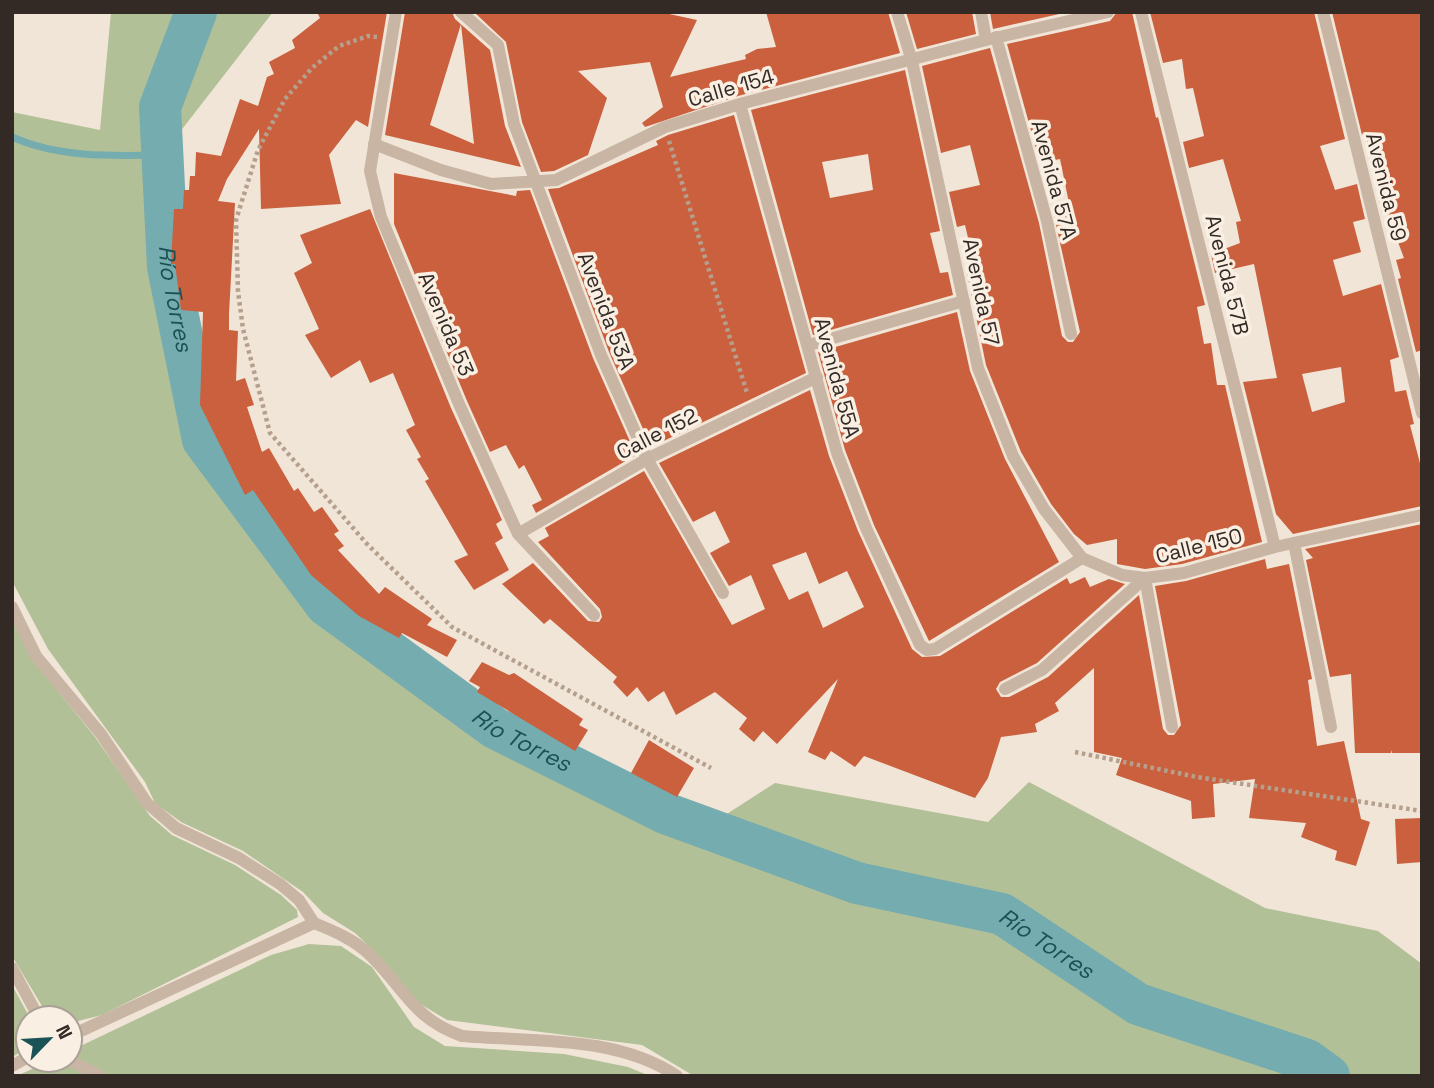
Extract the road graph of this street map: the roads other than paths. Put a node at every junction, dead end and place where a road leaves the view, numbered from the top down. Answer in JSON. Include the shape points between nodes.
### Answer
{"nodes":[{"id":1,"x":396,"y":12,"type":"edge"},
{"id":2,"x":461,"y":12,"type":"edge"},
{"id":3,"x":897,"y":12,"type":"edge"},
{"id":4,"x":981,"y":12,"type":"edge"},
{"id":5,"x":1108,"y":12,"type":"edge"},
{"id":6,"x":1141,"y":12,"type":"edge"},
{"id":7,"x":1323,"y":12,"type":"edge"},
{"id":8,"x":991,"y":38,"type":"junction"},
{"id":9,"x":912,"y":61,"type":"junction"},
{"id":10,"x":740,"y":104,"type":"junction"},
{"id":11,"x":374,"y":144,"type":"junction"},
{"id":12,"x":537,"y":183,"type":"junction"},
{"id":13,"x":964,"y":301,"type":"junction"},
{"id":14,"x":1071,"y":334,"type":"dead end"},
{"id":15,"x":809,"y":345,"type":"junction"},
{"id":16,"x":817,"y":377,"type":"junction"},
{"id":17,"x":1422,"y":413,"type":"edge"},
{"id":18,"x":647,"y":459,"type":"junction"},
{"id":19,"x":1422,"y":515,"type":"edge"},
{"id":20,"x":518,"y":534,"type":"junction"},
{"id":21,"x":1294,"y":543,"type":"junction"},
{"id":22,"x":1275,"y":547,"type":"junction"},
{"id":23,"x":1082,"y":558,"type":"junction"},
{"id":24,"x":1145,"y":578,"type":"junction"},
{"id":25,"x":723,"y":593,"type":"dead end"},
{"id":26,"x":12,"y":607,"type":"edge"},
{"id":27,"x":594,"y":615,"type":"dead end"},
{"id":28,"x":1005,"y":689,"type":"dead end"},
{"id":29,"x":1172,"y":727,"type":"dead end"},
{"id":30,"x":1331,"y":727,"type":"dead end"},
{"id":31,"x":314,"y":923,"type":"junction"},
{"id":32,"x":12,"y":968,"type":"edge"},
{"id":33,"x":31,"y":1004,"type":"edge"},
{"id":34,"x":84,"y":1030,"type":"edge"},
{"id":35,"x":84,"y":1068,"type":"edge"},
{"id":36,"x":100,"y":1076,"type":"edge"},
{"id":37,"x":677,"y":1076,"type":"edge"}],
"edges":[{"from":1,"to":11,"type":"lane","name":"Avenida 53"},
{"from":2,"to":12,"type":"lane","name":"Avenida 53A","via":[[498,45],[514,124]]},
{"from":3,"to":9,"type":"lane","name":"Avenida 57"},
{"from":4,"to":8,"type":"lane","name":"Avenida 57A"},
{"from":5,"to":8,"type":"lane","name":"Calle 154"},
{"from":6,"to":22,"type":"lane","name":"Avenida 57B"},
{"from":7,"to":17,"type":"lane","name":"Avenida 59"},
{"from":8,"to":9,"type":"lane","name":"Calle 154"},
{"from":8,"to":14,"type":"lane","name":"Avenida 57A","via":[[1047,221]]},
{"from":9,"to":10,"type":"lane","name":"Calle 154"},
{"from":9,"to":13,"type":"lane","name":"Avenida 57"},
{"from":10,"to":12,"type":"lane","name":"Calle 154","via":[[664,127],[581,170]]},
{"from":10,"to":15,"type":"lane","name":"Avenida 55A"},
{"from":11,"to":12,"type":"lane","name":"Calle 154","via":[[470,179],[491,184]]},
{"from":11,"to":20,"type":"lane","name":"Avenida 53","via":[[370,170],[381,217]]},
{"from":12,"to":18,"type":"lane","name":"Avenida 53A","via":[[601,355]]},
{"from":13,"to":15,"type":"lane"},
{"from":13,"to":23,"type":"lane","name":"Avenida 57","via":[[978,368],[998,422],[1044,509]]},
{"from":15,"to":16,"type":"lane","name":"Avenida 55A"},
{"from":16,"to":18,"type":"lane","name":"Calle 152"},
{"from":16,"to":23,"type":"lane","name":"Avenida 55A","via":[[837,453],[866,528],[915,638],[927,650]]},
{"from":18,"to":20,"type":"lane","name":"Calle 152"},
{"from":18,"to":25,"type":"lane","name":"Avenida 53A"},
{"from":19,"to":21,"type":"lane","name":"Calle 150"},
{"from":20,"to":27,"type":"lane","name":"Avenida 53"},
{"from":21,"to":22,"type":"lane","name":"Calle 150"},
{"from":21,"to":30,"type":"lane"},
{"from":22,"to":24,"type":"lane","name":"Calle 150","via":[[1184,573]]},
{"from":23,"to":24,"type":"lane","name":"Calle 150","via":[[1122,575]]},
{"from":24,"to":28,"type":"lane","via":[[1042,670]]},
{"from":24,"to":29,"type":"lane"},
{"from":26,"to":31,"type":"lane","via":[[36,656],[101,734],[147,803],[176,828],[280,884],[299,900]]},
{"from":31,"to":34,"type":"lane"},
{"from":31,"to":37,"type":"lane","via":[[368,952],[416,1012],[439,1028],[461,1036],[620,1048]]},
{"from":32,"to":33,"type":"lane"},
{"from":35,"to":36,"type":"lane"}]}
